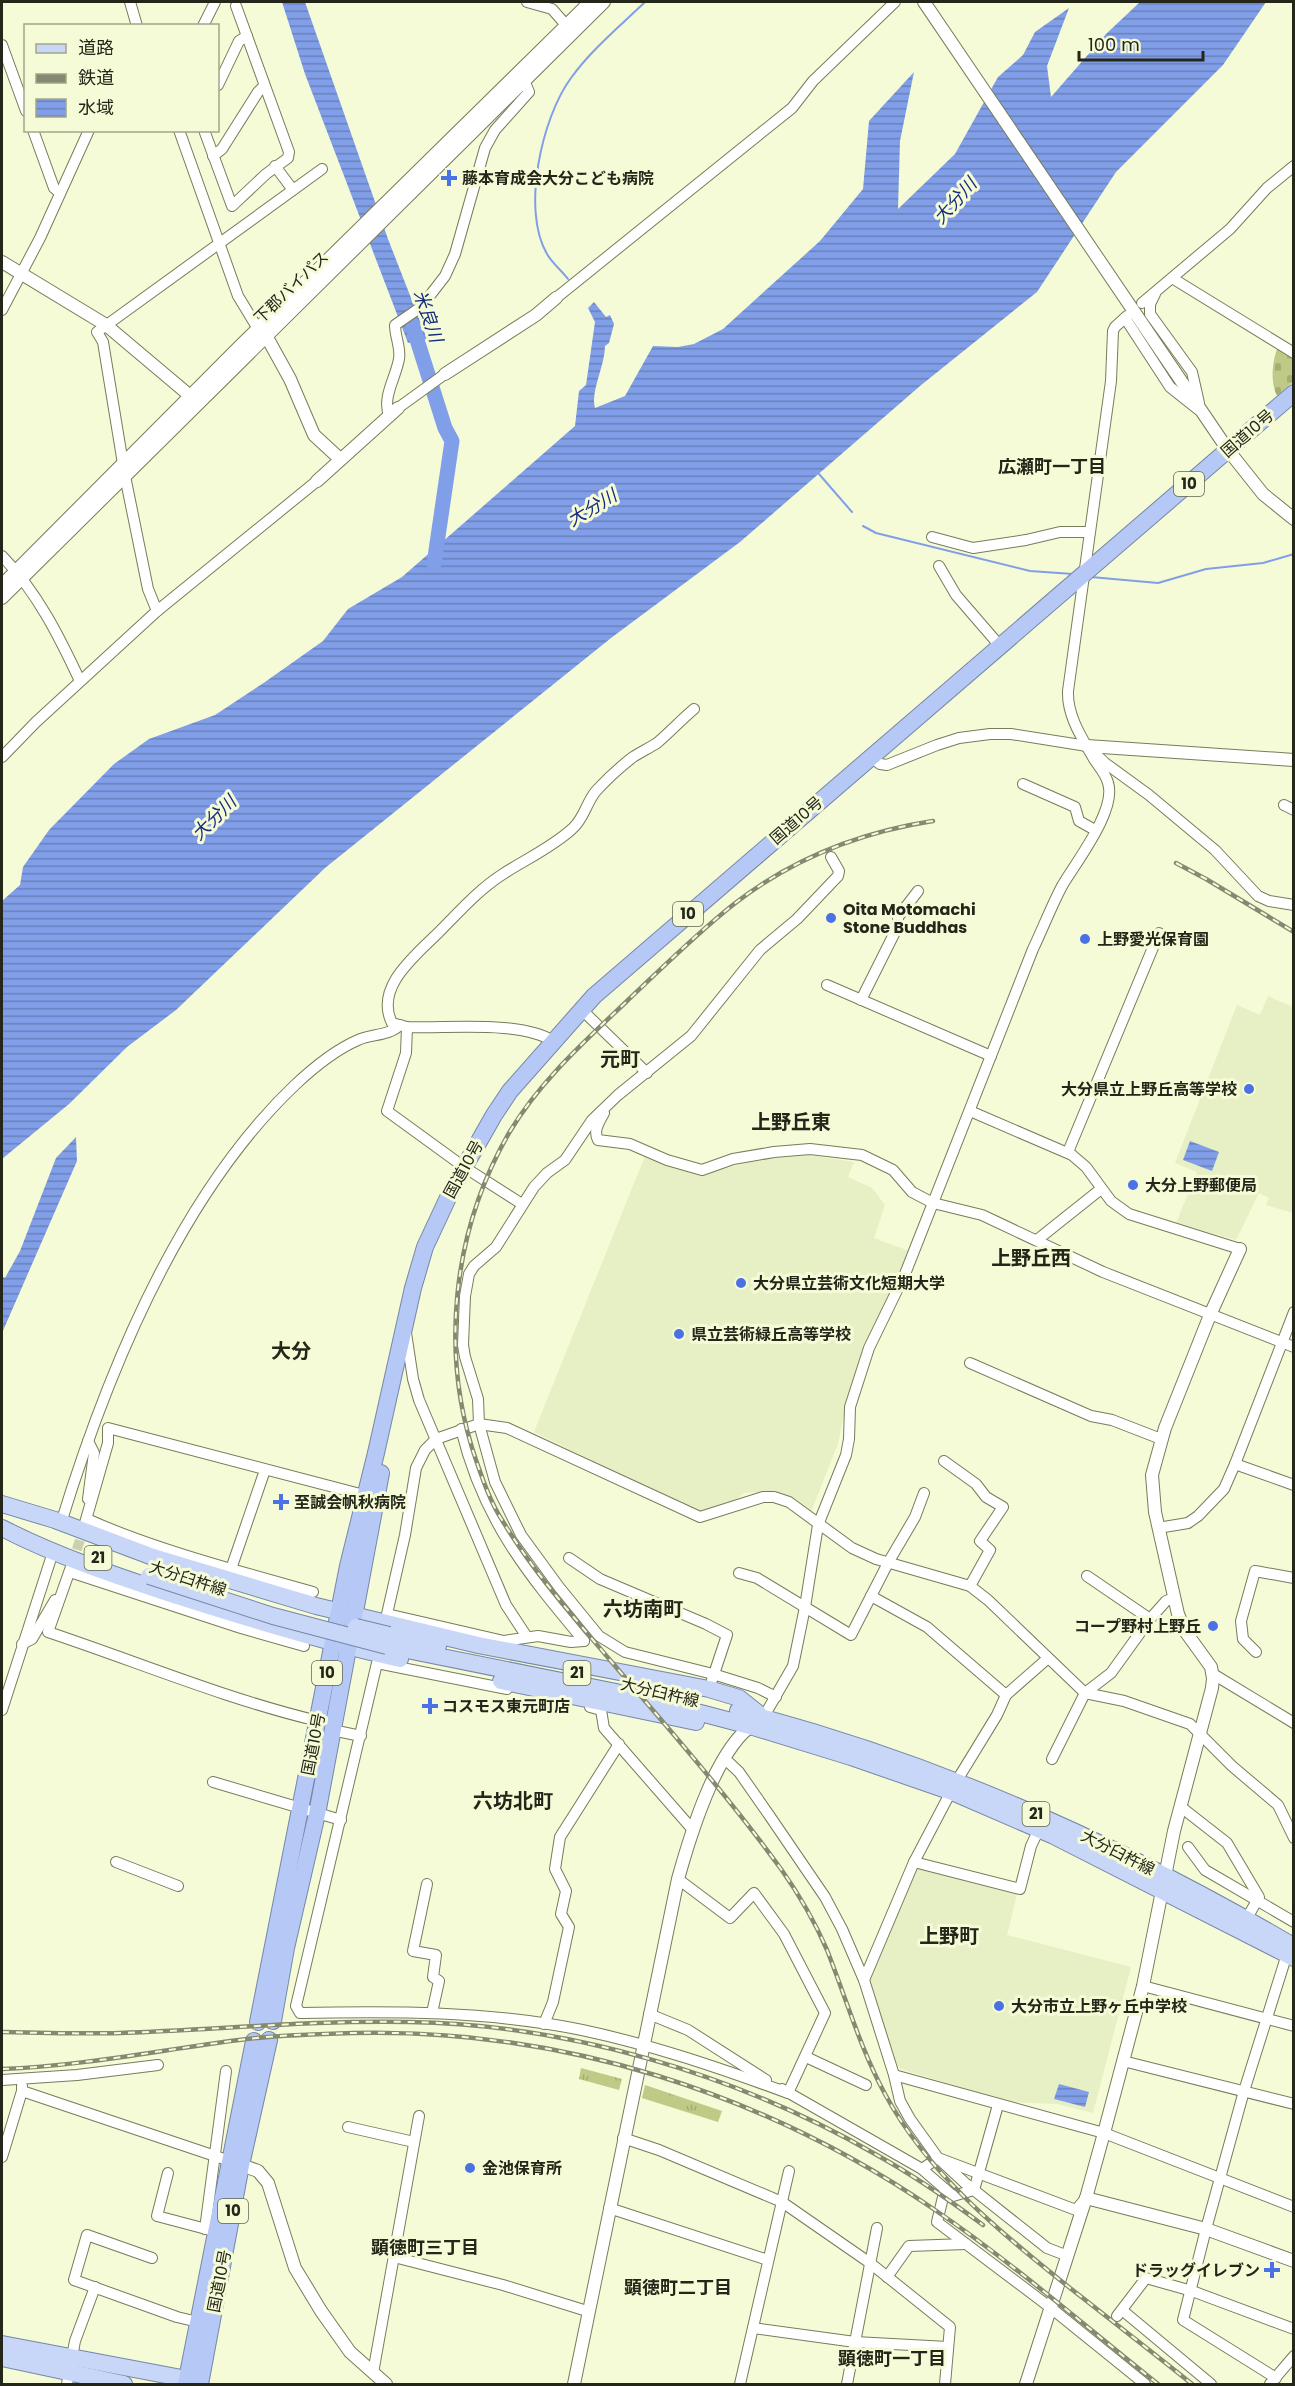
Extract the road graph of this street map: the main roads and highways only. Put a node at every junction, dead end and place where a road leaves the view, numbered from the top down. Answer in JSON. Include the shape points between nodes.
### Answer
{"nodes":[{"id":1,"x":1293,"y":393,"type":"edge"},
{"id":2,"x":405,"y":1327,"type":"junction"},
{"id":3,"x":2,"y":1507,"type":"edge"},
{"id":4,"x":2,"y":1522,"type":"edge"},
{"id":5,"x":2,"y":1528,"type":"edge"},
{"id":6,"x":52,"y":1535,"type":"junction"},
{"id":7,"x":346,"y":1613,"type":"junction"},
{"id":8,"x":340,"y":1645,"type":"junction"},
{"id":9,"x":757,"y":1722,"type":"junction"},
{"id":10,"x":325,"y":1725,"type":"junction"},
{"id":11,"x":954,"y":1787,"type":"junction"},
{"id":12,"x":1165,"y":1883,"type":"junction"},
{"id":13,"x":1291,"y":1953,"type":"edge"},
{"id":14,"x":261,"y":2041,"type":"dead end"},
{"id":15,"x":229,"y":2160,"type":"junction"},
{"id":16,"x":2,"y":2356,"type":"edge"},
{"id":17,"x":69,"y":2372,"type":"edge"},
{"id":18,"x":197,"y":2383,"type":"edge"},
{"id":19,"x":124,"y":2385,"type":"edge"}],
"edges":[{"from":1,"to":2,"type":"highway","name":"国道10号","number":"10","via":[[581,1009],[510,1091],[480,1137],[425,1247]]},
{"from":2,"to":7,"type":"highway","name":"国道10号","number":"10","via":[[391,1419]]},
{"from":2,"to":7,"type":"highway","name":"国道10号","number":"10","via":[[364,1495]]},
{"from":3,"to":6,"type":"main road","name":"大分臼杵線","number":"21"},
{"from":4,"to":6,"type":"main road","name":"大分臼杵線","number":"21"},
{"from":5,"to":6,"type":"main road"},
{"from":6,"to":7,"type":"main road","via":[[234,1576]]},
{"from":6,"to":8,"type":"main road","via":[[146,1586],[238,1621]]},
{"from":6,"to":9,"type":"main road","name":"大分臼杵線","number":"21","bridge":true,"via":[[150,1571],[388,1641],[639,1686]]},
{"from":7,"to":8,"type":"highway","name":"国道10号","number":"10"},
{"from":7,"to":9,"type":"main road","via":[[478,1645],[711,1681],[739,1698]]},
{"from":8,"to":9,"type":"main road","via":[[555,1696],[720,1728]]},
{"from":8,"to":10,"type":"highway","name":"国道10号","number":"10"},
{"from":9,"to":11,"type":"main road","name":"大分臼杵線","number":"21","via":[[851,1757]]},
{"from":10,"to":10,"type":"highway","name":"国道10号","number":"10","via":[[300,1809],[265,2021],[317,1814]]},
{"from":11,"to":12,"type":"main road","name":"大分臼杵線","number":"21","via":[[1039,1829]]},
{"from":11,"to":12,"type":"main road","name":"大分臼杵線","number":"21","via":[[1010,1802],[1075,1831]]},
{"from":12,"to":13,"type":"main road","name":"大分臼杵線","number":"21"},
{"from":12,"to":13,"type":"main road","name":"大分臼杵線","number":"21","via":[[1247,1918]]},
{"from":14,"to":15,"type":"highway","name":"国道10号","number":"10"},
{"from":15,"to":18,"type":"highway","name":"国道10号","number":"10"},
{"from":15,"to":18,"type":"highway","name":"国道10号","number":"10","via":[[211,2230],[198,2322]]},
{"from":16,"to":17,"type":"main road"},
{"from":17,"to":18,"type":"main road"},
{"from":17,"to":19,"type":"main road"}]}
